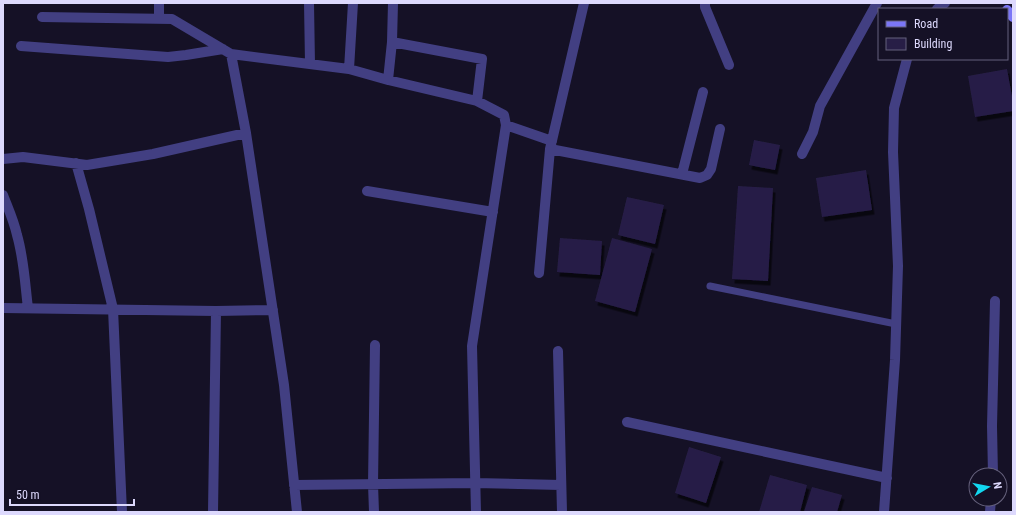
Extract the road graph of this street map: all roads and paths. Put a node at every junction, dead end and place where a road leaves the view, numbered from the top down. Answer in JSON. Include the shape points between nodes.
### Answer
{"nodes":[{"id":1,"x":159,"y":3,"type":"edge"},
{"id":2,"x":309,"y":3,"type":"edge"},
{"id":3,"x":353,"y":3,"type":"edge"},
{"id":4,"x":393,"y":3,"type":"edge"},
{"id":5,"x":584,"y":3,"type":"edge"},
{"id":6,"x":705,"y":3,"type":"edge"},
{"id":7,"x":877,"y":3,"type":"edge"},
{"id":8,"x":42,"y":17,"type":"dead end"},
{"id":9,"x":159,"y":19,"type":"junction"},
{"id":10,"x":392,"y":42,"type":"junction"},
{"id":11,"x":21,"y":46,"type":"dead end"},
{"id":12,"x":227,"y":51,"type":"junction"},
{"id":13,"x":907,"y":60,"type":"edge"},
{"id":14,"x":310,"y":64,"type":"junction"},
{"id":15,"x":729,"y":65,"type":"dead end"},
{"id":16,"x":349,"y":69,"type":"junction"},
{"id":17,"x":388,"y":80,"type":"junction"},
{"id":18,"x":703,"y":92,"type":"dead end"},
{"id":19,"x":477,"y":101,"type":"junction"},
{"id":20,"x":506,"y":125,"type":"junction"},
{"id":21,"x":720,"y":130,"type":"dead end"},
{"id":22,"x":246,"y":133,"type":"junction"},
{"id":23,"x":551,"y":145,"type":"junction"},
{"id":24,"x":802,"y":154,"type":"dead end"},
{"id":25,"x":3,"y":159,"type":"edge"},
{"id":26,"x":76,"y":163,"type":"junction"},
{"id":27,"x":682,"y":174,"type":"junction"},
{"id":28,"x":367,"y":191,"type":"dead end"},
{"id":29,"x":3,"y":194,"type":"edge"},
{"id":30,"x":493,"y":212,"type":"junction"},
{"id":31,"x":539,"y":273,"type":"dead end"},
{"id":32,"x":710,"y":286,"type":"dead end"},
{"id":33,"x":995,"y":301,"type":"dead end"},
{"id":34,"x":3,"y":308,"type":"edge"},
{"id":35,"x":28,"y":308,"type":"junction"},
{"id":36,"x":113,"y":309,"type":"junction"},
{"id":37,"x":273,"y":310,"type":"junction"},
{"id":38,"x":216,"y":311,"type":"junction"},
{"id":39,"x":896,"y":324,"type":"junction"},
{"id":40,"x":375,"y":345,"type":"dead end"},
{"id":41,"x":558,"y":351,"type":"dead end"},
{"id":42,"x":627,"y":422,"type":"dead end"},
{"id":43,"x":992,"y":467,"type":"edge"},
{"id":44,"x":887,"y":478,"type":"junction"},
{"id":45,"x":475,"y":483,"type":"junction"},
{"id":46,"x":374,"y":484,"type":"junction"},
{"id":47,"x":294,"y":485,"type":"junction"},
{"id":48,"x":561,"y":485,"type":"junction"},
{"id":49,"x":122,"y":512,"type":"edge"},
{"id":50,"x":213,"y":512,"type":"edge"},
{"id":51,"x":297,"y":512,"type":"edge"},
{"id":52,"x":374,"y":512,"type":"edge"},
{"id":53,"x":476,"y":512,"type":"edge"},
{"id":54,"x":562,"y":512,"type":"edge"},
{"id":55,"x":884,"y":512,"type":"edge"}],
"edges":[{"from":1,"to":9,"type":"street"},
{"from":2,"to":14,"type":"street"},
{"from":3,"to":16,"type":"street"},
{"from":4,"to":10,"type":"street"},
{"from":5,"to":23,"type":"street"},
{"from":6,"to":15,"type":"street"},
{"from":7,"to":24,"type":"street","via":[[820,106],[813,132]]},
{"from":8,"to":9,"type":"street"},
{"from":9,"to":12,"type":"street","via":[[172,19]]},
{"from":10,"to":17,"type":"street"},
{"from":10,"to":19,"type":"street","via":[[482,59]]},
{"from":11,"to":12,"type":"street","via":[[168,57]]},
{"from":12,"to":14,"type":"street"},
{"from":12,"to":22,"type":"street"},
{"from":13,"to":39,"type":"street","via":[[894,108],[893,152],[898,266]]},
{"from":14,"to":16,"type":"street"},
{"from":16,"to":17,"type":"street"},
{"from":17,"to":19,"type":"street"},
{"from":18,"to":27,"type":"street"},
{"from":19,"to":20,"type":"street","via":[[504,115]]},
{"from":20,"to":23,"type":"street"},
{"from":20,"to":30,"type":"street"},
{"from":21,"to":27,"type":"street","via":[[711,169],[707,175],[700,178]]},
{"from":22,"to":26,"type":"street","via":[[153,154],[87,165]]},
{"from":22,"to":37,"type":"street"},
{"from":23,"to":27,"type":"street"},
{"from":23,"to":31,"type":"street"},
{"from":25,"to":26,"type":"street","via":[[23,157]]},
{"from":26,"to":36,"type":"street"},
{"from":28,"to":30,"type":"street"},
{"from":29,"to":35,"type":"street","via":[[18,236]]},
{"from":30,"to":45,"type":"street","via":[[472,346]]},
{"from":32,"to":39,"type":"lane"},
{"from":33,"to":43,"type":"street"},
{"from":34,"to":35,"type":"street"},
{"from":35,"to":36,"type":"street"},
{"from":36,"to":38,"type":"street"},
{"from":36,"to":49,"type":"street"},
{"from":37,"to":38,"type":"street"},
{"from":37,"to":47,"type":"street"},
{"from":38,"to":50,"type":"street"},
{"from":39,"to":44,"type":"street"},
{"from":40,"to":46,"type":"street"},
{"from":41,"to":48,"type":"street"},
{"from":42,"to":44,"type":"street"},
{"from":44,"to":55,"type":"street"},
{"from":45,"to":46,"type":"street"},
{"from":45,"to":48,"type":"street"},
{"from":45,"to":53,"type":"street"},
{"from":46,"to":47,"type":"street"},
{"from":46,"to":52,"type":"street"},
{"from":47,"to":51,"type":"street"},
{"from":48,"to":54,"type":"street"}]}
